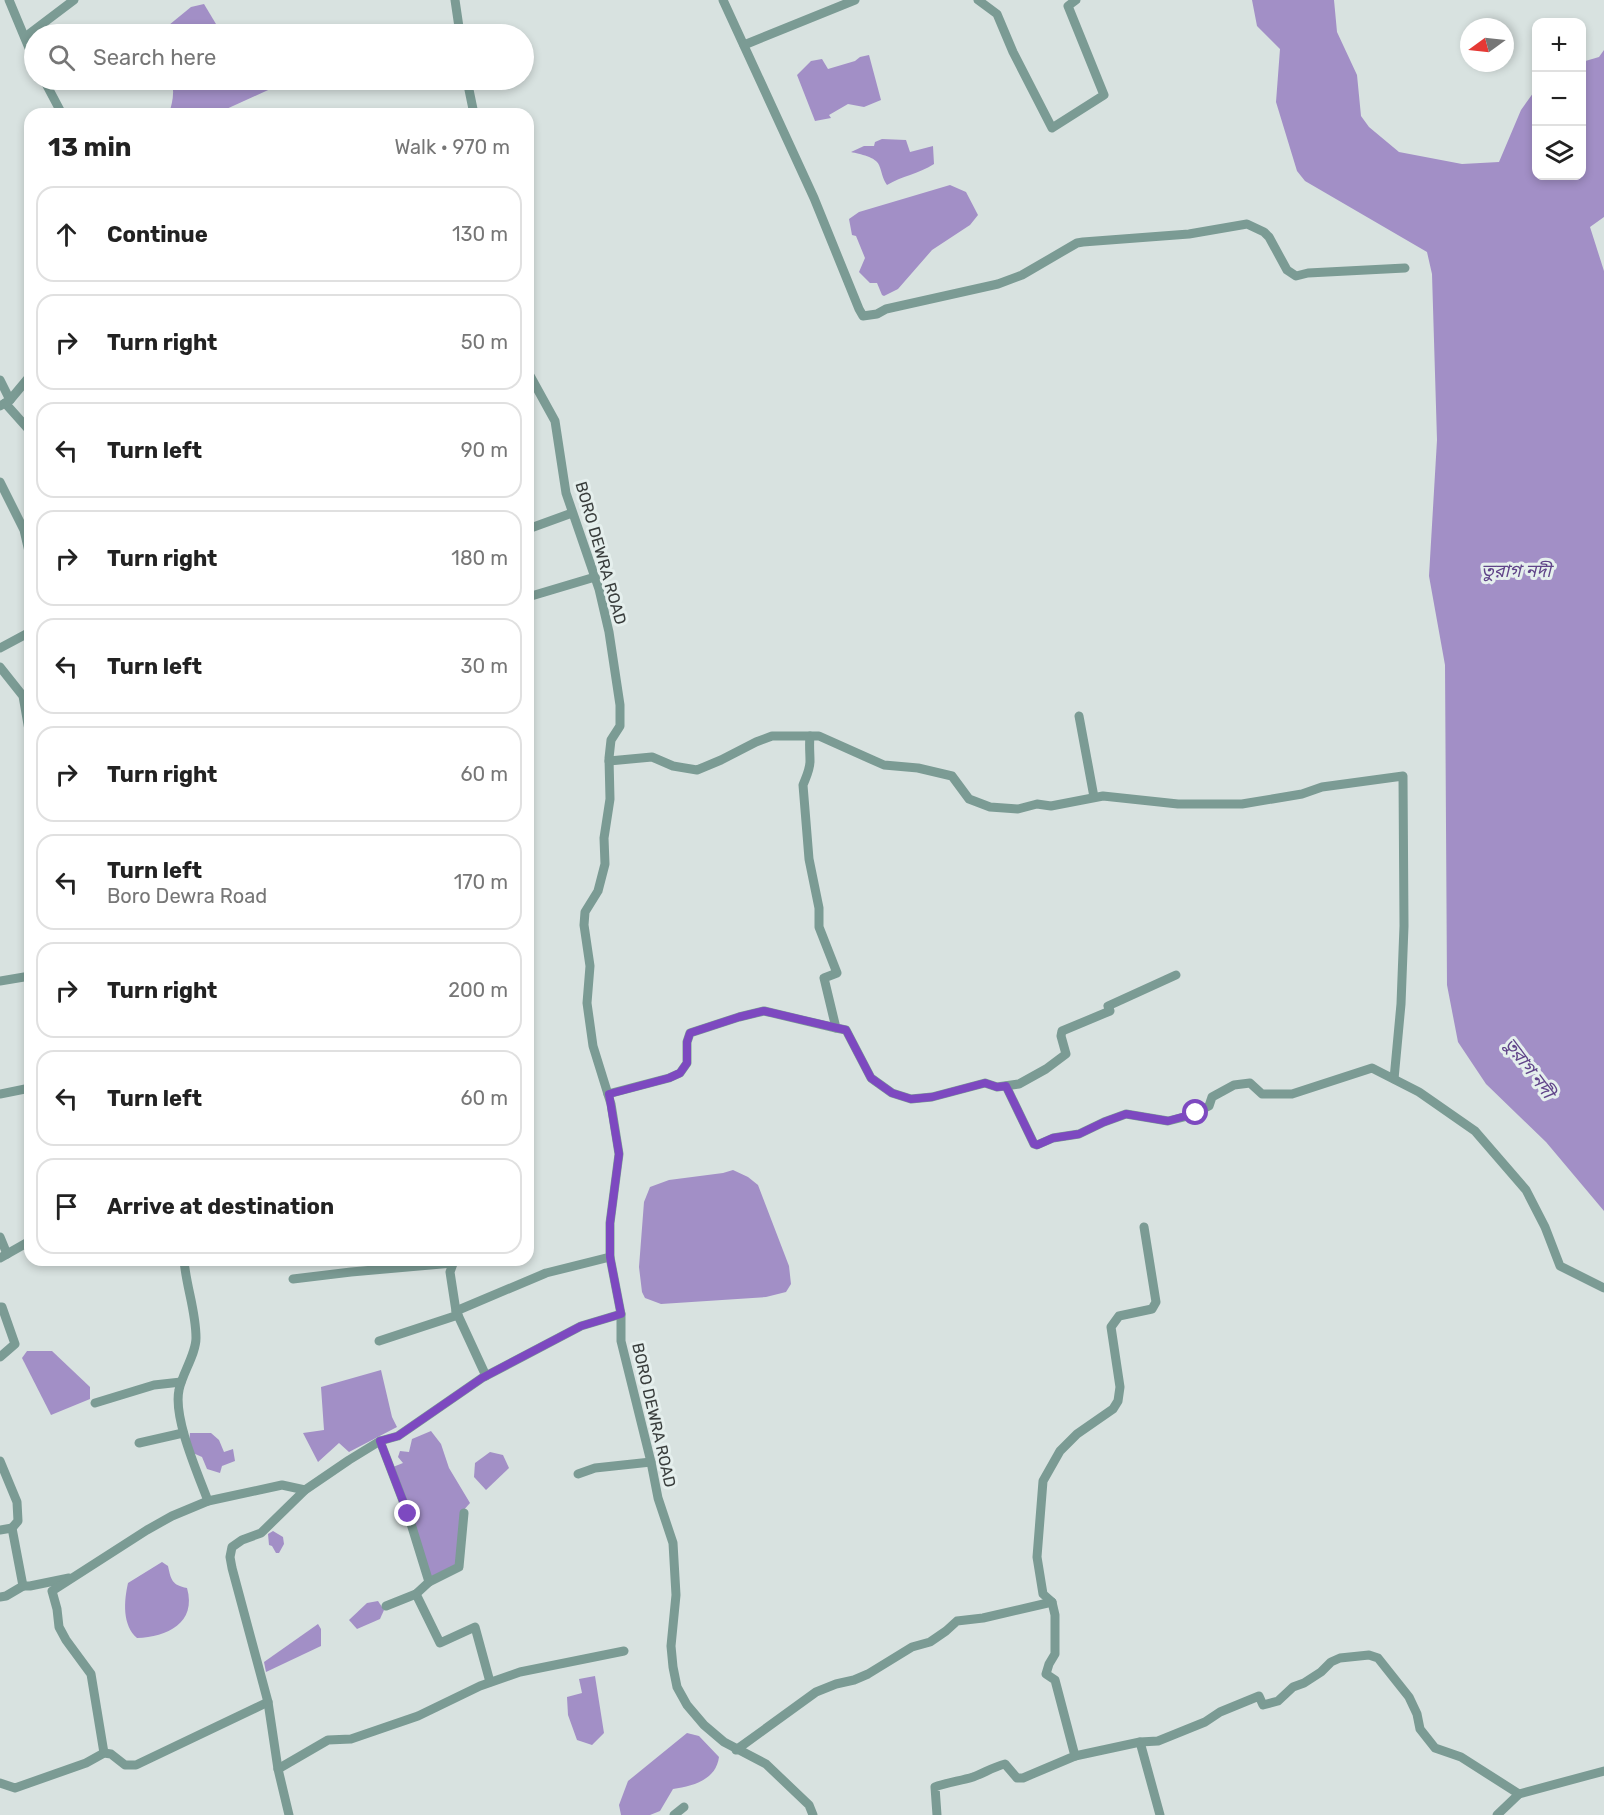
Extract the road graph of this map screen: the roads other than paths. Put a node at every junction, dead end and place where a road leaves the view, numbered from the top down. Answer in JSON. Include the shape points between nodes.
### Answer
{"nodes":[{"id":1,"x":9,"y":0,"type":"edge"},
{"id":2,"x":74,"y":0,"type":"edge"},
{"id":3,"x":455,"y":0,"type":"edge"},
{"id":4,"x":723,"y":0,"type":"edge"},
{"id":5,"x":855,"y":0,"type":"edge"},
{"id":6,"x":978,"y":0,"type":"edge"},
{"id":7,"x":1076,"y":0,"type":"edge"},
{"id":8,"x":42,"y":24,"type":"edge"},
{"id":9,"x":459,"y":24,"type":"edge"},
{"id":10,"x":24,"y":35,"type":"edge"},
{"id":11,"x":744,"y":45,"type":"junction"},
{"id":12,"x":49,"y":90,"type":"edge"},
{"id":13,"x":469,"y":90,"type":"edge"},
{"id":14,"x":59,"y":108,"type":"edge"},
{"id":15,"x":473,"y":108,"type":"edge"},
{"id":16,"x":1405,"y":268,"type":"dead end"},
{"id":17,"x":0,"y":380,"type":"edge"},
{"id":18,"x":24,"y":382,"type":"edge"},
{"id":19,"x":534,"y":383,"type":"edge"},
{"id":20,"x":5,"y":403,"type":"edge"},
{"id":21,"x":24,"y":424,"type":"edge"},
{"id":22,"x":0,"y":482,"type":"edge"},
{"id":23,"x":572,"y":513,"type":"junction"},
{"id":24,"x":534,"y":527,"type":"edge"},
{"id":25,"x":24,"y":530,"type":"edge"},
{"id":26,"x":595,"y":577,"type":"junction"},
{"id":27,"x":534,"y":595,"type":"edge"},
{"id":28,"x":24,"y":635,"type":"edge"},
{"id":29,"x":0,"y":648,"type":"edge"},
{"id":30,"x":0,"y":667,"type":"edge"},
{"id":31,"x":24,"y":702,"type":"edge"},
{"id":32,"x":1079,"y":716,"type":"dead end"},
{"id":33,"x":810,"y":736,"type":"junction"},
{"id":34,"x":609,"y":761,"type":"junction"},
{"id":35,"x":1094,"y":797,"type":"junction"},
{"id":36,"x":1176,"y":975,"type":"dead end"},
{"id":37,"x":24,"y":977,"type":"edge"},
{"id":38,"x":0,"y":981,"type":"edge"},
{"id":39,"x":836,"y":1028,"type":"junction"},
{"id":40,"x":1394,"y":1079,"type":"junction"},
{"id":41,"x":1006,"y":1086,"type":"junction"},
{"id":42,"x":24,"y":1089,"type":"edge"},
{"id":43,"x":0,"y":1094,"type":"edge"},
{"id":44,"x":609,"y":1094,"type":"junction"},
{"id":45,"x":1144,"y":1227,"type":"dead end"},
{"id":46,"x":0,"y":1237,"type":"edge"},
{"id":47,"x":24,"y":1244,"type":"edge"},
{"id":48,"x":3,"y":1256,"type":"edge"},
{"id":49,"x":610,"y":1257,"type":"junction"},
{"id":50,"x":185,"y":1266,"type":"edge"},
{"id":51,"x":413,"y":1266,"type":"edge"},
{"id":52,"x":452,"y":1266,"type":"edge"},
{"id":53,"x":293,"y":1279,"type":"dead end"},
{"id":54,"x":1604,"y":1288,"type":"edge"},
{"id":55,"x":0,"y":1307,"type":"edge"},
{"id":56,"x":457,"y":1313,"type":"junction"},
{"id":57,"x":621,"y":1314,"type":"junction"},
{"id":58,"x":379,"y":1341,"type":"dead end"},
{"id":59,"x":0,"y":1357,"type":"edge"},
{"id":60,"x":486,"y":1376,"type":"junction"},
{"id":61,"x":181,"y":1382,"type":"junction"},
{"id":62,"x":95,"y":1402,"type":"dead end"},
{"id":63,"x":183,"y":1433,"type":"junction"},
{"id":64,"x":380,"y":1441,"type":"junction"},
{"id":65,"x":139,"y":1443,"type":"dead end"},
{"id":66,"x":0,"y":1461,"type":"edge"},
{"id":67,"x":651,"y":1462,"type":"junction"},
{"id":68,"x":578,"y":1473,"type":"dead end"},
{"id":69,"x":305,"y":1490,"type":"junction"},
{"id":70,"x":208,"y":1501,"type":"junction"},
{"id":71,"x":464,"y":1513,"type":"dead end"},
{"id":72,"x":12,"y":1528,"type":"junction"},
{"id":73,"x":0,"y":1530,"type":"edge"},
{"id":74,"x":75,"y":1577,"type":"junction"},
{"id":75,"x":429,"y":1582,"type":"junction"},
{"id":76,"x":23,"y":1586,"type":"junction"},
{"id":77,"x":416,"y":1594,"type":"junction"},
{"id":78,"x":0,"y":1597,"type":"edge"},
{"id":79,"x":1052,"y":1602,"type":"junction"},
{"id":80,"x":386,"y":1606,"type":"dead end"},
{"id":81,"x":624,"y":1651,"type":"dead end"},
{"id":82,"x":490,"y":1682,"type":"junction"},
{"id":83,"x":268,"y":1702,"type":"junction"},
{"id":84,"x":1140,"y":1742,"type":"junction"},
{"id":85,"x":736,"y":1750,"type":"junction"},
{"id":86,"x":104,"y":1754,"type":"junction"},
{"id":87,"x":1075,"y":1756,"type":"junction"},
{"id":88,"x":278,"y":1768,"type":"junction"},
{"id":89,"x":1604,"y":1771,"type":"edge"},
{"id":90,"x":0,"y":1783,"type":"edge"},
{"id":91,"x":1519,"y":1794,"type":"junction"},
{"id":92,"x":684,"y":1808,"type":"dead end"},
{"id":93,"x":289,"y":1815,"type":"edge"},
{"id":94,"x":674,"y":1815,"type":"edge"},
{"id":95,"x":813,"y":1815,"type":"edge"},
{"id":96,"x":937,"y":1815,"type":"edge"},
{"id":97,"x":1160,"y":1815,"type":"edge"},
{"id":98,"x":1497,"y":1815,"type":"edge"}],
"edges":[{"from":1,"to":10,"type":"street"},
{"from":2,"to":8,"type":"street"},
{"from":3,"to":9,"type":"street"},
{"from":4,"to":11,"type":"street"},
{"from":5,"to":11,"type":"street"},
{"from":6,"to":7,"type":"street","via":[[997,14],[1052,128],[1104,95],[1068,6]]},
{"from":11,"to":16,"type":"street","via":[[863,316],[998,284],[1022,275],[1077,243],[1188,234],[1247,224],[1269,237],[1287,270],[1296,276]]},
{"from":12,"to":14,"type":"street"},
{"from":13,"to":15,"type":"street"},
{"from":17,"to":20,"type":"street"},
{"from":18,"to":20,"type":"street"},
{"from":19,"to":23,"type":"street","name":"BORO DEWRA ROAD","via":[[555,421]]},
{"from":20,"to":21,"type":"street"},
{"from":22,"to":25,"type":"street"},
{"from":23,"to":24,"type":"street"},
{"from":23,"to":26,"type":"street","name":"BORO DEWRA ROAD"},
{"from":26,"to":27,"type":"street"},
{"from":26,"to":34,"type":"street","name":"BORO DEWRA ROAD","via":[[609,632],[620,705],[620,726],[611,740]]},
{"from":28,"to":29,"type":"street"},
{"from":30,"to":31,"type":"street"},
{"from":32,"to":35,"type":"street"},
{"from":33,"to":34,"type":"street","via":[[772,736],[697,770],[652,757]]},
{"from":33,"to":35,"type":"street","via":[[819,736],[884,765],[952,776],[969,799],[990,807],[1051,806]]},
{"from":33,"to":39,"type":"street","via":[[808,775],[803,785],[809,860],[819,927],[837,973],[824,978]]},
{"from":34,"to":44,"type":"street","name":"BORO DEWRA ROAD","via":[[605,864],[598,891],[585,912],[584,925],[593,1046]]},
{"from":35,"to":40,"type":"street","via":[[1178,804],[1242,804],[1322,787],[1403,776],[1404,926]]},
{"from":36,"to":41,"type":"street","via":[[1108,1006],[1110,1011],[1062,1031],[1066,1054],[1019,1084]]},
{"from":37,"to":38,"type":"street"},
{"from":39,"to":41,"type":"street","via":[[846,1030],[871,1078],[892,1093],[911,1099],[985,1083]]},
{"from":39,"to":44,"type":"street","via":[[764,1011],[739,1017],[690,1033],[687,1063],[680,1073]]},
{"from":40,"to":41,"type":"street","via":[[1372,1068],[1292,1094],[1271,1095],[1262,1094],[1250,1083],[1238,1084],[1212,1097],[1209,1106],[1180,1119],[1168,1121],[1126,1114],[1079,1134],[1037,1145],[1028,1135]]},
{"from":40,"to":54,"type":"street","via":[[1475,1131],[1526,1190],[1560,1266]]},
{"from":42,"to":43,"type":"street"},
{"from":44,"to":49,"type":"street","name":"BORO DEWRA ROAD","via":[[619,1154]]},
{"from":45,"to":79,"type":"street","via":[[1156,1302],[1152,1309],[1119,1316],[1111,1328],[1120,1387],[1118,1401],[1060,1451],[1043,1480],[1037,1557],[1042,1594]]},
{"from":46,"to":48,"type":"street"},
{"from":47,"to":48,"type":"street"},
{"from":49,"to":56,"type":"street","via":[[546,1273]]},
{"from":49,"to":57,"type":"street","name":"BORO DEWRA ROAD"},
{"from":50,"to":61,"type":"street","via":[[196,1340]]},
{"from":51,"to":53,"type":"street"},
{"from":52,"to":56,"type":"street"},
{"from":55,"to":59,"type":"street","via":[[15,1344]]},
{"from":56,"to":58,"type":"street"},
{"from":56,"to":60,"type":"street"},
{"from":57,"to":60,"type":"street","via":[[581,1326]]},
{"from":57,"to":67,"type":"street","name":"BORO DEWRA ROAD","via":[[621,1341]]},
{"from":60,"to":64,"type":"street","via":[[398,1436]]},
{"from":61,"to":62,"type":"street","via":[[154,1385]]},
{"from":61,"to":63,"type":"street","via":[[178,1401]]},
{"from":63,"to":65,"type":"street"},
{"from":63,"to":70,"type":"street"},
{"from":64,"to":69,"type":"street"},
{"from":64,"to":75,"type":"street"},
{"from":66,"to":72,"type":"street","via":[[17,1502],[18,1521]]},
{"from":67,"to":68,"type":"street"},
{"from":67,"to":85,"type":"street","name":"BORO DEWRA ROAD","via":[[673,1543],[676,1595],[671,1646],[677,1687],[704,1725]]},
{"from":69,"to":70,"type":"street","via":[[282,1485]]},
{"from":69,"to":83,"type":"street","via":[[261,1533],[232,1547],[230,1557]]},
{"from":70,"to":74,"type":"street","via":[[147,1530]]},
{"from":71,"to":75,"type":"street","via":[[459,1567]]},
{"from":72,"to":73,"type":"street"},
{"from":72,"to":76,"type":"street"},
{"from":74,"to":76,"type":"street"},
{"from":74,"to":86,"type":"street","via":[[52,1591],[59,1627],[91,1674]]},
{"from":75,"to":77,"type":"street"},
{"from":76,"to":78,"type":"street"},
{"from":77,"to":80,"type":"street"},
{"from":77,"to":82,"type":"street","via":[[440,1643],[475,1627]]},
{"from":79,"to":85,"type":"street","via":[[957,1621],[930,1642],[912,1647],[868,1674],[816,1692]]},
{"from":79,"to":87,"type":"street","via":[[1055,1654],[1046,1674],[1055,1680]]},
{"from":81,"to":82,"type":"street"},
{"from":82,"to":88,"type":"street","via":[[418,1716],[351,1739],[328,1740]]},
{"from":83,"to":86,"type":"street","via":[[136,1765],[125,1765],[111,1754]]},
{"from":83,"to":88,"type":"street"},
{"from":84,"to":87,"type":"street"},
{"from":84,"to":91,"type":"street","via":[[1158,1741],[1259,1696],[1263,1706],[1278,1701],[1331,1662],[1369,1654],[1378,1658],[1409,1697],[1420,1729],[1435,1748],[1461,1757]]},
{"from":84,"to":97,"type":"street"},
{"from":85,"to":95,"type":"street","name":"BORO DEWRA ROAD","via":[[766,1764],[809,1805]]},
{"from":86,"to":90,"type":"street","via":[[15,1788]]},
{"from":87,"to":96,"type":"street","via":[[1023,1778],[1017,1778],[1005,1764],[935,1787]]},
{"from":88,"to":93,"type":"street"},
{"from":89,"to":91,"type":"street"},
{"from":91,"to":98,"type":"street"},
{"from":92,"to":94,"type":"street"}]}
